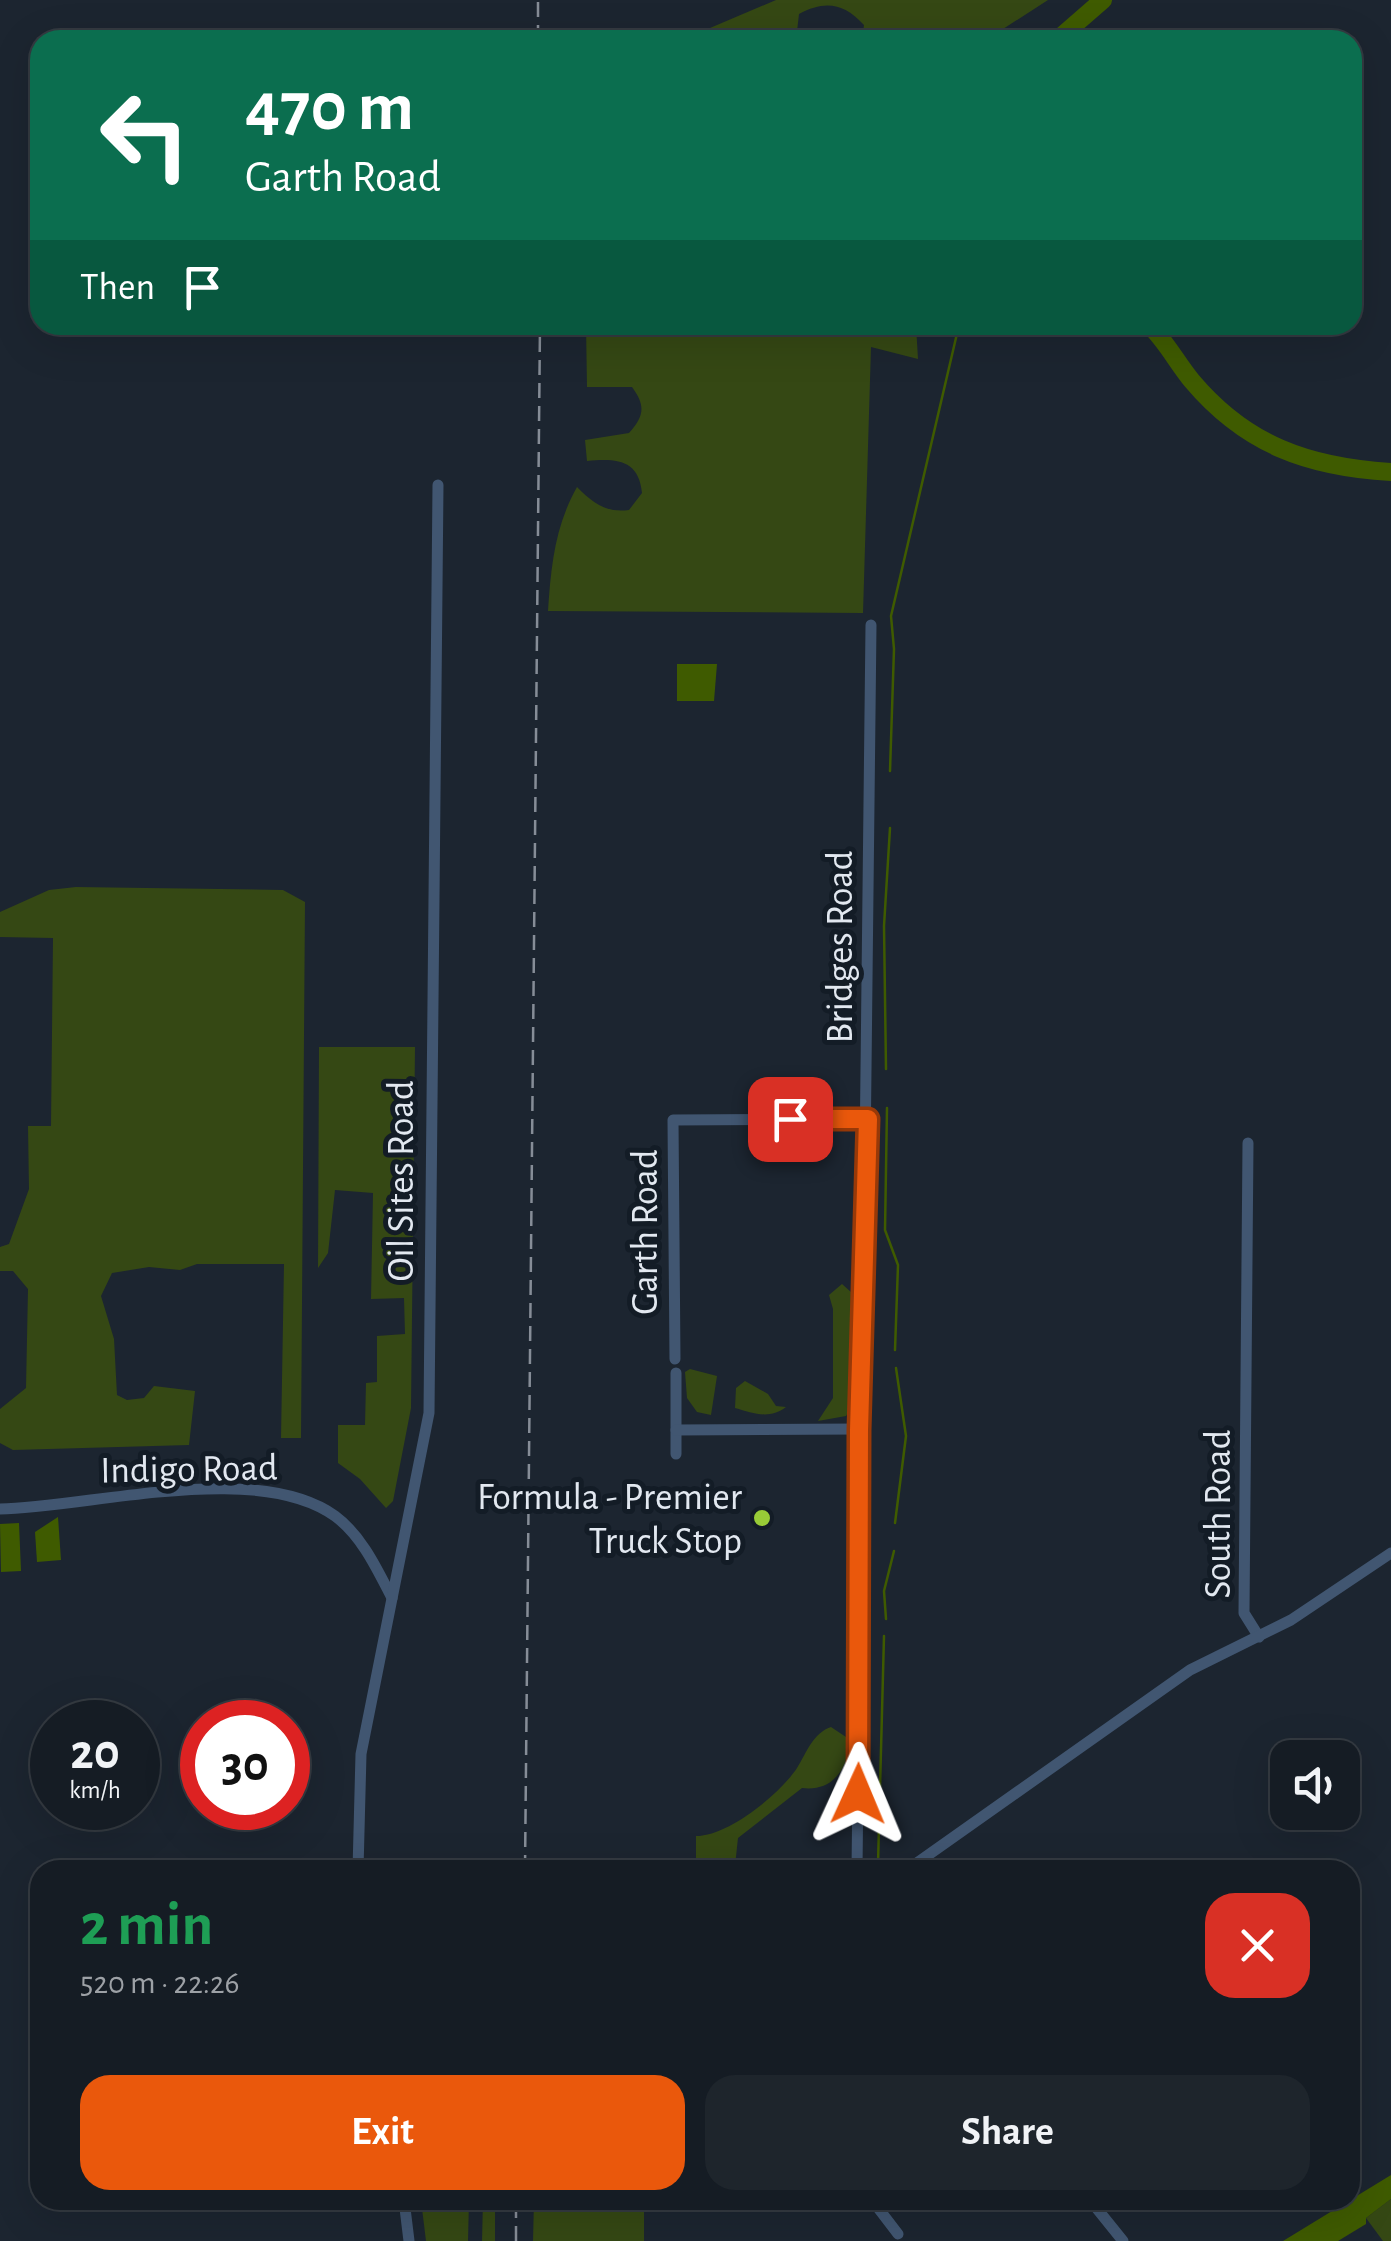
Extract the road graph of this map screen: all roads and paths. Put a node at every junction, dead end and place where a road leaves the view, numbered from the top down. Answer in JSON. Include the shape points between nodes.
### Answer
{"nodes":[{"id":1,"x":438,"y":486,"type":"dead end"},
{"id":2,"x":871,"y":625,"type":"dead end"},
{"id":3,"x":868,"y":1119,"type":"junction"},
{"id":4,"x":1248,"y":1143,"type":"dead end"},
{"id":5,"x":676,"y":1430,"type":"junction"},
{"id":6,"x":859,"y":1430,"type":"junction"},
{"id":7,"x":676,"y":1454,"type":"dead end"},
{"id":8,"x":0,"y":1509,"type":"edge"},
{"id":9,"x":1391,"y":1552,"type":"edge"},
{"id":10,"x":392,"y":1598,"type":"junction"},
{"id":11,"x":1259,"y":1638,"type":"junction"},
{"id":12,"x":357,"y":1860,"type":"edge"},
{"id":13,"x":857,"y":1860,"type":"edge"},
{"id":14,"x":920,"y":1860,"type":"edge"},
{"id":15,"x":405,"y":2210,"type":"edge"},
{"id":16,"x":880,"y":2210,"type":"edge"},
{"id":17,"x":1098,"y":2210,"type":"edge"},
{"id":18,"x":898,"y":2234,"type":"dead end"},
{"id":19,"x":409,"y":2241,"type":"edge"},
{"id":20,"x":1123,"y":2241,"type":"edge"}],
"edges":[{"from":1,"to":10,"type":"street","name":"Oil Sites Road","via":[[429,1413]]},
{"from":2,"to":3,"type":"street","name":"Bridges Road"},
{"from":3,"to":5,"type":"street","name":"Garth Road","via":[[674,1120]]},
{"from":3,"to":6,"type":"street","name":"Bridges Road"},
{"from":4,"to":11,"type":"street","name":"South Road","via":[[1244,1612]]},
{"from":5,"to":6,"type":"street"},
{"from":5,"to":7,"type":"street","name":"Garth Road"},
{"from":6,"to":13,"type":"street","name":"Bridges Road"},
{"from":8,"to":10,"type":"street","name":"Indigo Road","via":[[134,1496],[283,1493],[322,1508],[352,1532]]},
{"from":9,"to":11,"type":"street"},
{"from":10,"to":12,"type":"street","name":"Oil Sites Road","via":[[361,1754]]},
{"from":11,"to":14,"type":"street","name":"South Road","via":[[1190,1670]]},
{"from":15,"to":19,"type":"street"},
{"from":16,"to":18,"type":"street"},
{"from":17,"to":20,"type":"street"}]}
